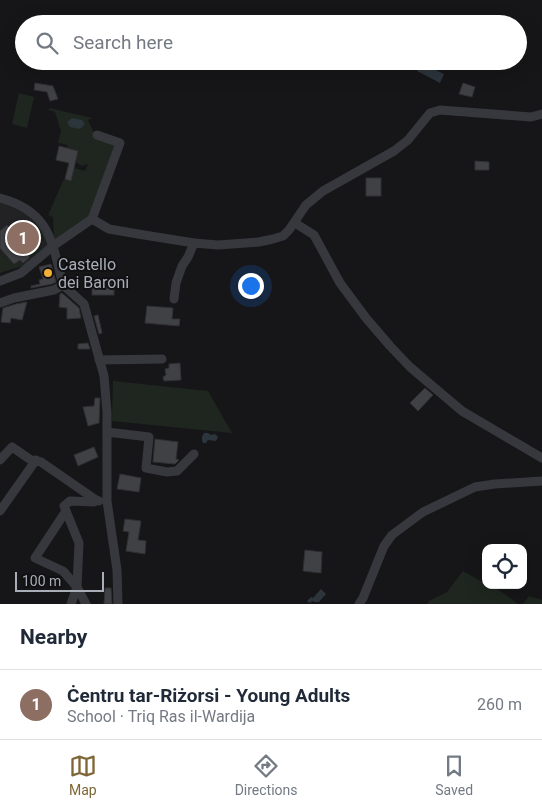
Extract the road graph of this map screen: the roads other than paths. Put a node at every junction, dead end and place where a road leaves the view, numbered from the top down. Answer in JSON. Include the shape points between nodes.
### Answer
{"nodes":[{"id":1,"x":542,"y":114,"type":"edge"},
{"id":2,"x":97,"y":135,"type":"dead end"},
{"id":3,"x":0,"y":198,"type":"edge"},
{"id":4,"x":92,"y":219,"type":"junction"},
{"id":5,"x":295,"y":223,"type":"junction"},
{"id":6,"x":194,"y":243,"type":"junction"},
{"id":7,"x":53,"y":246,"type":"junction"},
{"id":8,"x":0,"y":281,"type":"edge"},
{"id":9,"x":63,"y":285,"type":"junction"},
{"id":10,"x":174,"y":299,"type":"dead end"},
{"id":11,"x":0,"y":303,"type":"edge"},
{"id":12,"x":162,"y":359,"type":"dead end"},
{"id":13,"x":99,"y":360,"type":"junction"},
{"id":14,"x":107,"y":432,"type":"junction"},
{"id":15,"x":194,"y":454,"type":"dead end"},
{"id":16,"x":542,"y":458,"type":"edge"},
{"id":17,"x":0,"y":460,"type":"edge"},
{"id":18,"x":36,"y":460,"type":"junction"},
{"id":19,"x":542,"y":481,"type":"edge"},
{"id":20,"x":96,"y":500,"type":"junction"},
{"id":21,"x":106,"y":502,"type":"junction"},
{"id":22,"x":0,"y":511,"type":"edge"},
{"id":23,"x":66,"y":511,"type":"junction"},
{"id":24,"x":77,"y":587,"type":"junction"},
{"id":25,"x":71,"y":604,"type":"edge"},
{"id":26,"x":86,"y":604,"type":"edge"},
{"id":27,"x":118,"y":604,"type":"edge"},
{"id":28,"x":359,"y":604,"type":"edge"}],
"edges":[{"from":1,"to":5,"type":"street","via":[[531,117],[440,110],[430,113],[408,140],[323,191],[306,205]]},
{"from":2,"to":4,"type":"street","via":[[120,143]]},
{"from":3,"to":7,"type":"street","via":[[35,215]]},
{"from":4,"to":6,"type":"street","via":[[109,231]]},
{"from":4,"to":7,"type":"street"},
{"from":5,"to":6,"type":"street","via":[[283,236],[259,242]]},
{"from":5,"to":16,"type":"street","via":[[314,235],[345,290],[406,363],[462,411]]},
{"from":6,"to":10,"type":"street","via":[[182,266]]},
{"from":7,"to":8,"type":"street","via":[[21,273]]},
{"from":7,"to":9,"type":"street"},
{"from":9,"to":11,"type":"street"},
{"from":9,"to":13,"type":"street","via":[[84,304]]},
{"from":12,"to":13,"type":"street"},
{"from":13,"to":14,"type":"street","via":[[104,376]]},
{"from":14,"to":15,"type":"street","via":[[150,437],[146,468],[177,471]]},
{"from":14,"to":21,"type":"street"},
{"from":17,"to":18,"type":"street","via":[[12,447]]},
{"from":18,"to":20,"type":"street"},
{"from":18,"to":22,"type":"street"},
{"from":19,"to":28,"type":"street","via":[[475,487],[423,512],[392,535],[384,546]]},
{"from":20,"to":21,"type":"street"},
{"from":20,"to":23,"type":"street","via":[[70,501],[64,506]]},
{"from":21,"to":27,"type":"street","via":[[117,570]]},
{"from":23,"to":24,"type":"street","via":[[78,543]]},
{"from":23,"to":24,"type":"street","via":[[35,558],[64,571]]},
{"from":24,"to":25,"type":"street"},
{"from":24,"to":26,"type":"street"}]}
